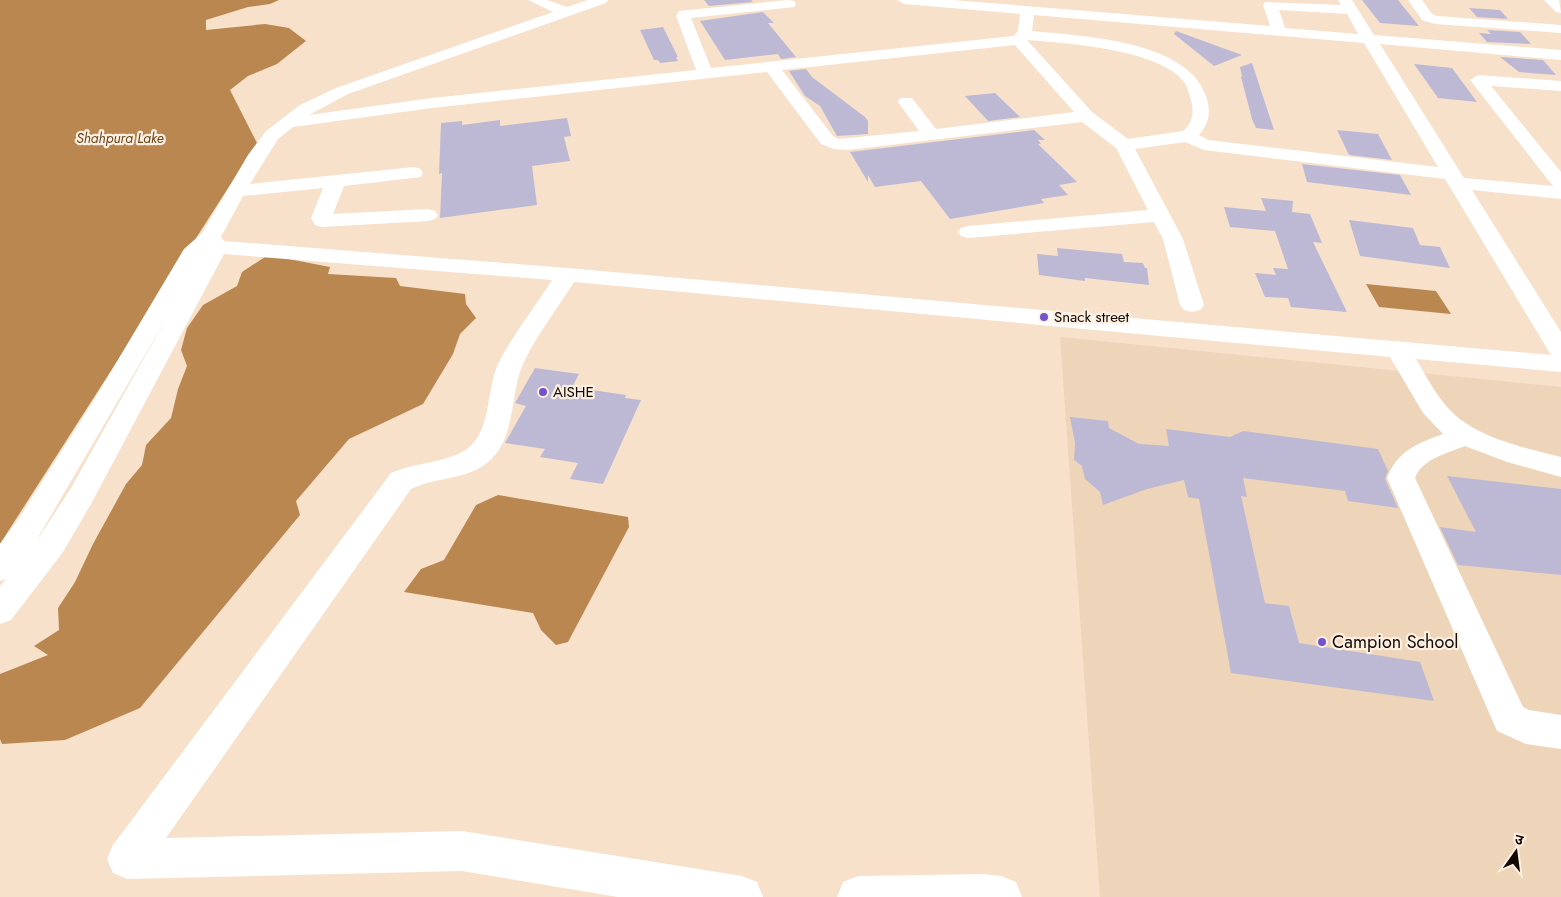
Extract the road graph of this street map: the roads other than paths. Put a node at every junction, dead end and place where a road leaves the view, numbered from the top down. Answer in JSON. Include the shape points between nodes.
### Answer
{"nodes":[{"id":1,"x":535,"y":0,"type":"edge"},
{"id":2,"x":600,"y":0,"type":"edge"},
{"id":3,"x":904,"y":0,"type":"edge"},
{"id":4,"x":1111,"y":0,"type":"edge"},
{"id":5,"x":1415,"y":0,"type":"edge"},
{"id":6,"x":1551,"y":0,"type":"edge"},
{"id":7,"x":947,"y":2,"type":"edge"},
{"id":8,"x":789,"y":4,"type":"dead end"},
{"id":9,"x":1348,"y":5,"type":"edge"},
{"id":10,"x":1056,"y":6,"type":"edge"},
{"id":11,"x":1454,"y":8,"type":"dead end"},
{"id":12,"x":1561,"y":8,"type":"edge"},
{"id":13,"x":1028,"y":10,"type":"junction"},
{"id":14,"x":566,"y":12,"type":"junction"},
{"id":15,"x":1114,"y":17,"type":"junction"},
{"id":16,"x":1466,"y":22,"type":"junction"},
{"id":17,"x":1561,"y":29,"type":"edge"},
{"id":18,"x":1279,"y":31,"type":"junction"},
{"id":19,"x":1021,"y":38,"type":"junction"},
{"id":20,"x":1368,"y":38,"type":"junction"},
{"id":21,"x":1489,"y":50,"type":"junction"},
{"id":22,"x":1559,"y":57,"type":"edge"},
{"id":23,"x":772,"y":67,"type":"junction"},
{"id":24,"x":705,"y":74,"type":"junction"},
{"id":25,"x":1561,"y":86,"type":"edge"},
{"id":26,"x":906,"y":102,"type":"dead end"},
{"id":27,"x":1086,"y":116,"type":"junction"},
{"id":28,"x":288,"y":123,"type":"junction"},
{"id":29,"x":931,"y":134,"type":"junction"},
{"id":30,"x":1188,"y":136,"type":"junction"},
{"id":31,"x":1124,"y":145,"type":"junction"},
{"id":32,"x":1534,"y":151,"type":"junction"},
{"id":33,"x":1561,"y":154,"type":"edge"},
{"id":34,"x":414,"y":173,"type":"dead end"},
{"id":35,"x":1456,"y":178,"type":"junction"},
{"id":36,"x":336,"y":181,"type":"junction"},
{"id":37,"x":1561,"y":184,"type":"edge"},
{"id":38,"x":238,"y":192,"type":"junction"},
{"id":39,"x":1561,"y":193,"type":"edge"},
{"id":40,"x":1159,"y":215,"type":"junction"},
{"id":41,"x":428,"y":216,"type":"dead end"},
{"id":42,"x":968,"y":232,"type":"dead end"},
{"id":43,"x":207,"y":245,"type":"junction"},
{"id":44,"x":567,"y":274,"type":"junction"},
{"id":45,"x":1192,"y":305,"type":"dead end"},
{"id":46,"x":1399,"y":351,"type":"junction"},
{"id":47,"x":1561,"y":351,"type":"edge"},
{"id":48,"x":1561,"y":364,"type":"edge"},
{"id":49,"x":1468,"y":435,"type":"junction"},
{"id":50,"x":1561,"y":467,"type":"edge"},
{"id":51,"x":0,"y":568,"type":"edge"},
{"id":52,"x":0,"y":610,"type":"edge"},
{"id":53,"x":1561,"y":732,"type":"edge"},
{"id":54,"x":742,"y":897,"type":"edge"},
{"id":55,"x":858,"y":897,"type":"edge"},
{"id":56,"x":1002,"y":897,"type":"edge"}],
"edges":[{"from":1,"to":14,"type":"street"},
{"from":2,"to":14,"type":"street"},
{"from":3,"to":7,"type":"street"},
{"from":4,"to":15,"type":"street"},
{"from":5,"to":16,"type":"street","via":[[1430,19]]},
{"from":6,"to":12,"type":"street"},
{"from":7,"to":13,"type":"street"},
{"from":8,"to":24,"type":"street","via":[[684,14]]},
{"from":9,"to":18,"type":"street","via":[[1270,5]]},
{"from":9,"to":20,"type":"street"},
{"from":10,"to":13,"type":"street"},
{"from":10,"to":15,"type":"street"},
{"from":11,"to":16,"type":"street"},
{"from":13,"to":19,"type":"street"},
{"from":14,"to":28,"type":"street","via":[[342,90],[306,109]]},
{"from":15,"to":18,"type":"street","via":[[1161,14]]},
{"from":16,"to":17,"type":"street"},
{"from":16,"to":21,"type":"street"},
{"from":18,"to":20,"type":"street"},
{"from":19,"to":23,"type":"street"},
{"from":19,"to":27,"type":"street"},
{"from":19,"to":30,"type":"street","via":[[1097,43],[1154,58],[1173,67],[1196,88],[1203,112],[1195,131]]},
{"from":20,"to":21,"type":"street"},
{"from":20,"to":35,"type":"street"},
{"from":21,"to":22,"type":"street"},
{"from":23,"to":24,"type":"street"},
{"from":23,"to":29,"type":"street","via":[[827,140],[834,144]]},
{"from":24,"to":28,"type":"street","via":[[432,103]]},
{"from":25,"to":32,"type":"street","via":[[1478,80]]},
{"from":26,"to":29,"type":"street"},
{"from":27,"to":29,"type":"street"},
{"from":27,"to":31,"type":"street"},
{"from":28,"to":38,"type":"street","via":[[272,135],[257,155]]},
{"from":30,"to":31,"type":"street"},
{"from":30,"to":35,"type":"street","via":[[1204,145]]},
{"from":31,"to":40,"type":"street"},
{"from":32,"to":33,"type":"street"},
{"from":32,"to":37,"type":"street"},
{"from":34,"to":36,"type":"street"},
{"from":35,"to":39,"type":"street"},
{"from":35,"to":47,"type":"street"},
{"from":36,"to":38,"type":"street"},
{"from":36,"to":41,"type":"street","via":[[322,221]]},
{"from":38,"to":43,"type":"street"},
{"from":40,"to":42,"type":"street"},
{"from":40,"to":45,"type":"street","via":[[1173,240]]},
{"from":43,"to":44,"type":"street"},
{"from":43,"to":51,"type":"street","via":[[30,526]]},
{"from":43,"to":52,"type":"street","via":[[81,496],[52,543]]},
{"from":44,"to":46,"type":"street"},
{"from":44,"to":54,"type":"street","via":[[511,364],[505,377],[497,422],[485,448],[466,463],[419,472],[402,481],[127,859],[462,851]]},
{"from":46,"to":48,"type":"street"},
{"from":46,"to":49,"type":"street","via":[[1434,409],[1446,422]]},
{"from":49,"to":50,"type":"street","via":[[1535,461]]},
{"from":49,"to":53,"type":"street","via":[[1412,459],[1403,468],[1401,478],[1510,719],[1526,727]]},
{"from":55,"to":56,"type":"street"}]}
